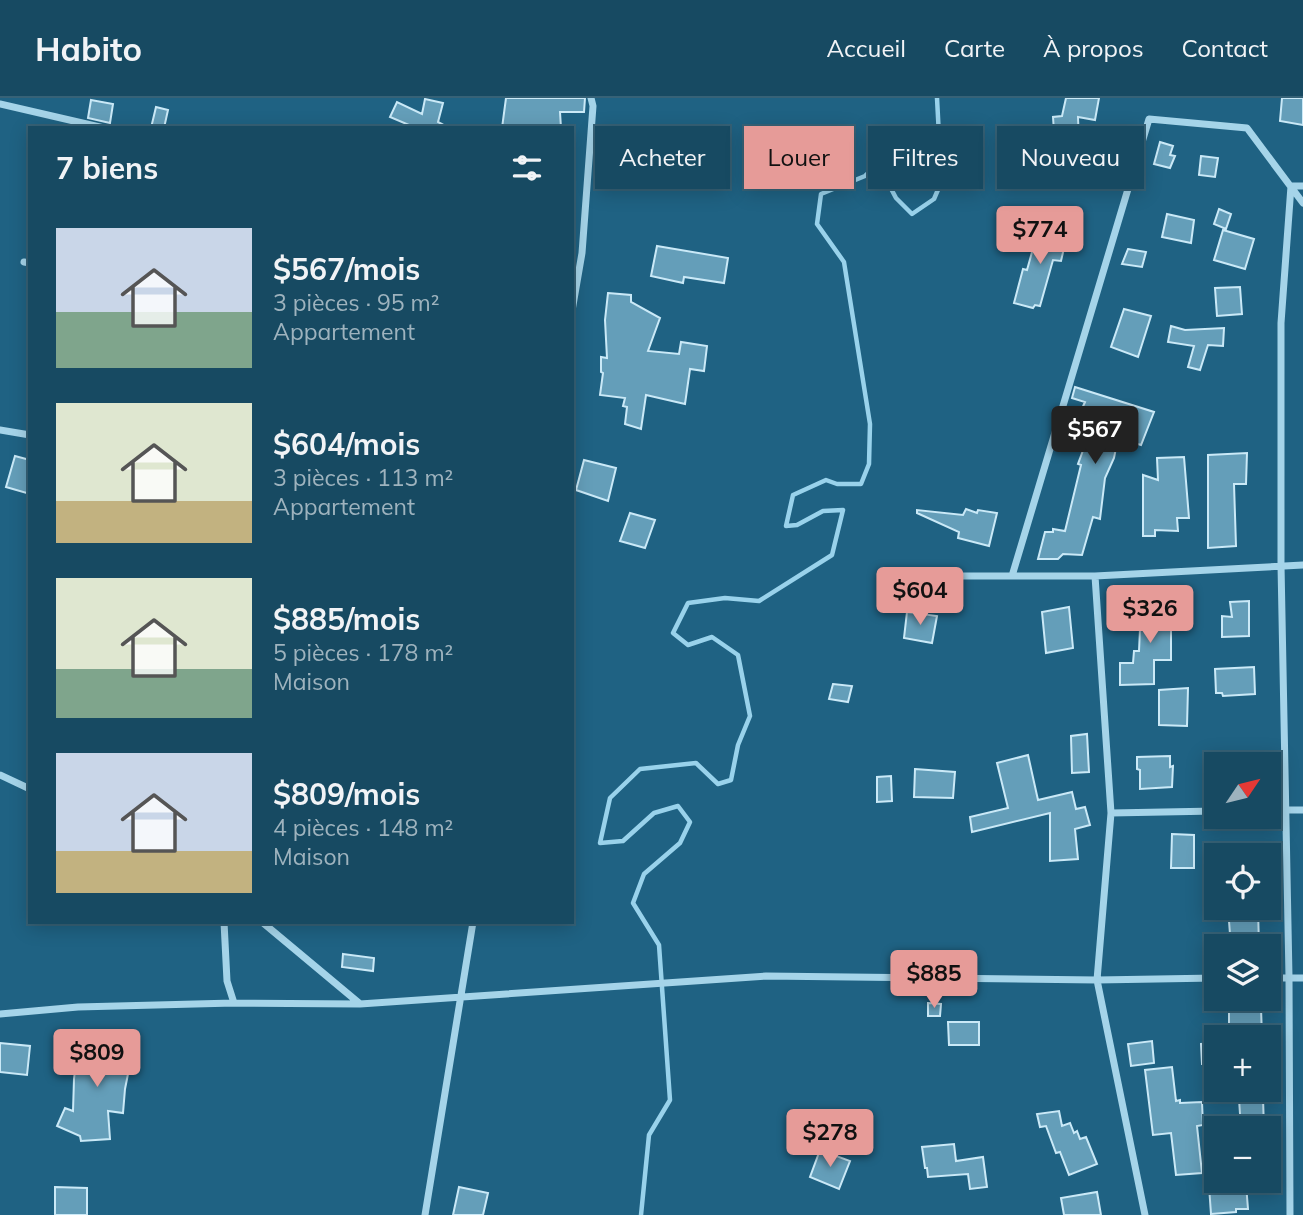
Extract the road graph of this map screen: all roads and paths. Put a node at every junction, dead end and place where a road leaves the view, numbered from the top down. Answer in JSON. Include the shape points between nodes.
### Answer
{"nodes":[{"id":1,"x":591,"y":98,"type":"edge"},
{"id":2,"x":0,"y":104,"type":"edge"},
{"id":3,"x":95,"y":126,"type":"edge"},
{"id":4,"x":1291,"y":186,"type":"junction"},
{"id":5,"x":1303,"y":186,"type":"edge"},
{"id":6,"x":1303,"y":203,"type":"edge"},
{"id":7,"x":574,"y":251,"type":"edge"},
{"id":8,"x":582,"y":253,"type":"junction"},
{"id":9,"x":574,"y":300,"type":"edge"},
{"id":10,"x":0,"y":430,"type":"edge"},
{"id":11,"x":28,"y":435,"type":"edge"},
{"id":12,"x":1281,"y":565,"type":"junction"},
{"id":13,"x":1303,"y":565,"type":"edge"},
{"id":14,"x":906,"y":576,"type":"dead end"},
{"id":15,"x":1012,"y":576,"type":"junction"},
{"id":16,"x":1096,"y":576,"type":"junction"},
{"id":17,"x":0,"y":775,"type":"edge"},
{"id":18,"x":28,"y":788,"type":"edge"},
{"id":19,"x":1281,"y":810,"type":"edge"},
{"id":20,"x":1286,"y":810,"type":"junction"},
{"id":21,"x":1303,"y":810,"type":"edge"},
{"id":22,"x":1204,"y":811,"type":"edge"},
{"id":23,"x":1111,"y":813,"type":"junction"},
{"id":24,"x":225,"y":924,"type":"edge"},
{"id":25,"x":263,"y":924,"type":"edge"},
{"id":26,"x":473,"y":924,"type":"edge"},
{"id":27,"x":1281,"y":977,"type":"edge"},
{"id":28,"x":1289,"y":977,"type":"junction"},
{"id":29,"x":1204,"y":978,"type":"edge"},
{"id":30,"x":1303,"y":978,"type":"edge"},
{"id":31,"x":1097,"y":980,"type":"junction"},
{"id":32,"x":460,"y":995,"type":"junction"},
{"id":33,"x":234,"y":1003,"type":"junction"},
{"id":34,"x":360,"y":1004,"type":"junction"},
{"id":35,"x":0,"y":1014,"type":"edge"},
{"id":36,"x":425,"y":1215,"type":"edge"},
{"id":37,"x":1145,"y":1215,"type":"edge"},
{"id":38,"x":1290,"y":1215,"type":"edge"}],
"edges":[{"from":1,"to":8,"type":"street"},
{"from":2,"to":3,"type":"street"},
{"from":4,"to":5,"type":"street"},
{"from":4,"to":6,"type":"street"},
{"from":4,"to":12,"type":"street","via":[[1280,323]]},
{"from":4,"to":15,"type":"street","via":[[1247,128],[1149,119]]},
{"from":7,"to":8,"type":"street"},
{"from":8,"to":9,"type":"street"},
{"from":10,"to":11,"type":"street"},
{"from":12,"to":13,"type":"street"},
{"from":12,"to":16,"type":"street"},
{"from":12,"to":20,"type":"street"},
{"from":14,"to":15,"type":"street"},
{"from":15,"to":16,"type":"street"},
{"from":16,"to":23,"type":"street"},
{"from":17,"to":18,"type":"street"},
{"from":19,"to":20,"type":"street"},
{"from":20,"to":21,"type":"street"},
{"from":20,"to":28,"type":"street"},
{"from":22,"to":23,"type":"street"},
{"from":23,"to":31,"type":"street"},
{"from":24,"to":33,"type":"street","via":[[227,981]]},
{"from":25,"to":34,"type":"street"},
{"from":26,"to":32,"type":"street"},
{"from":27,"to":28,"type":"street"},
{"from":28,"to":30,"type":"street"},
{"from":28,"to":38,"type":"street"},
{"from":29,"to":31,"type":"street"},
{"from":31,"to":32,"type":"street","via":[[766,976]]},
{"from":31,"to":37,"type":"street"},
{"from":32,"to":34,"type":"street"},
{"from":32,"to":36,"type":"street"},
{"from":33,"to":34,"type":"street"},
{"from":33,"to":35,"type":"street"}]}
